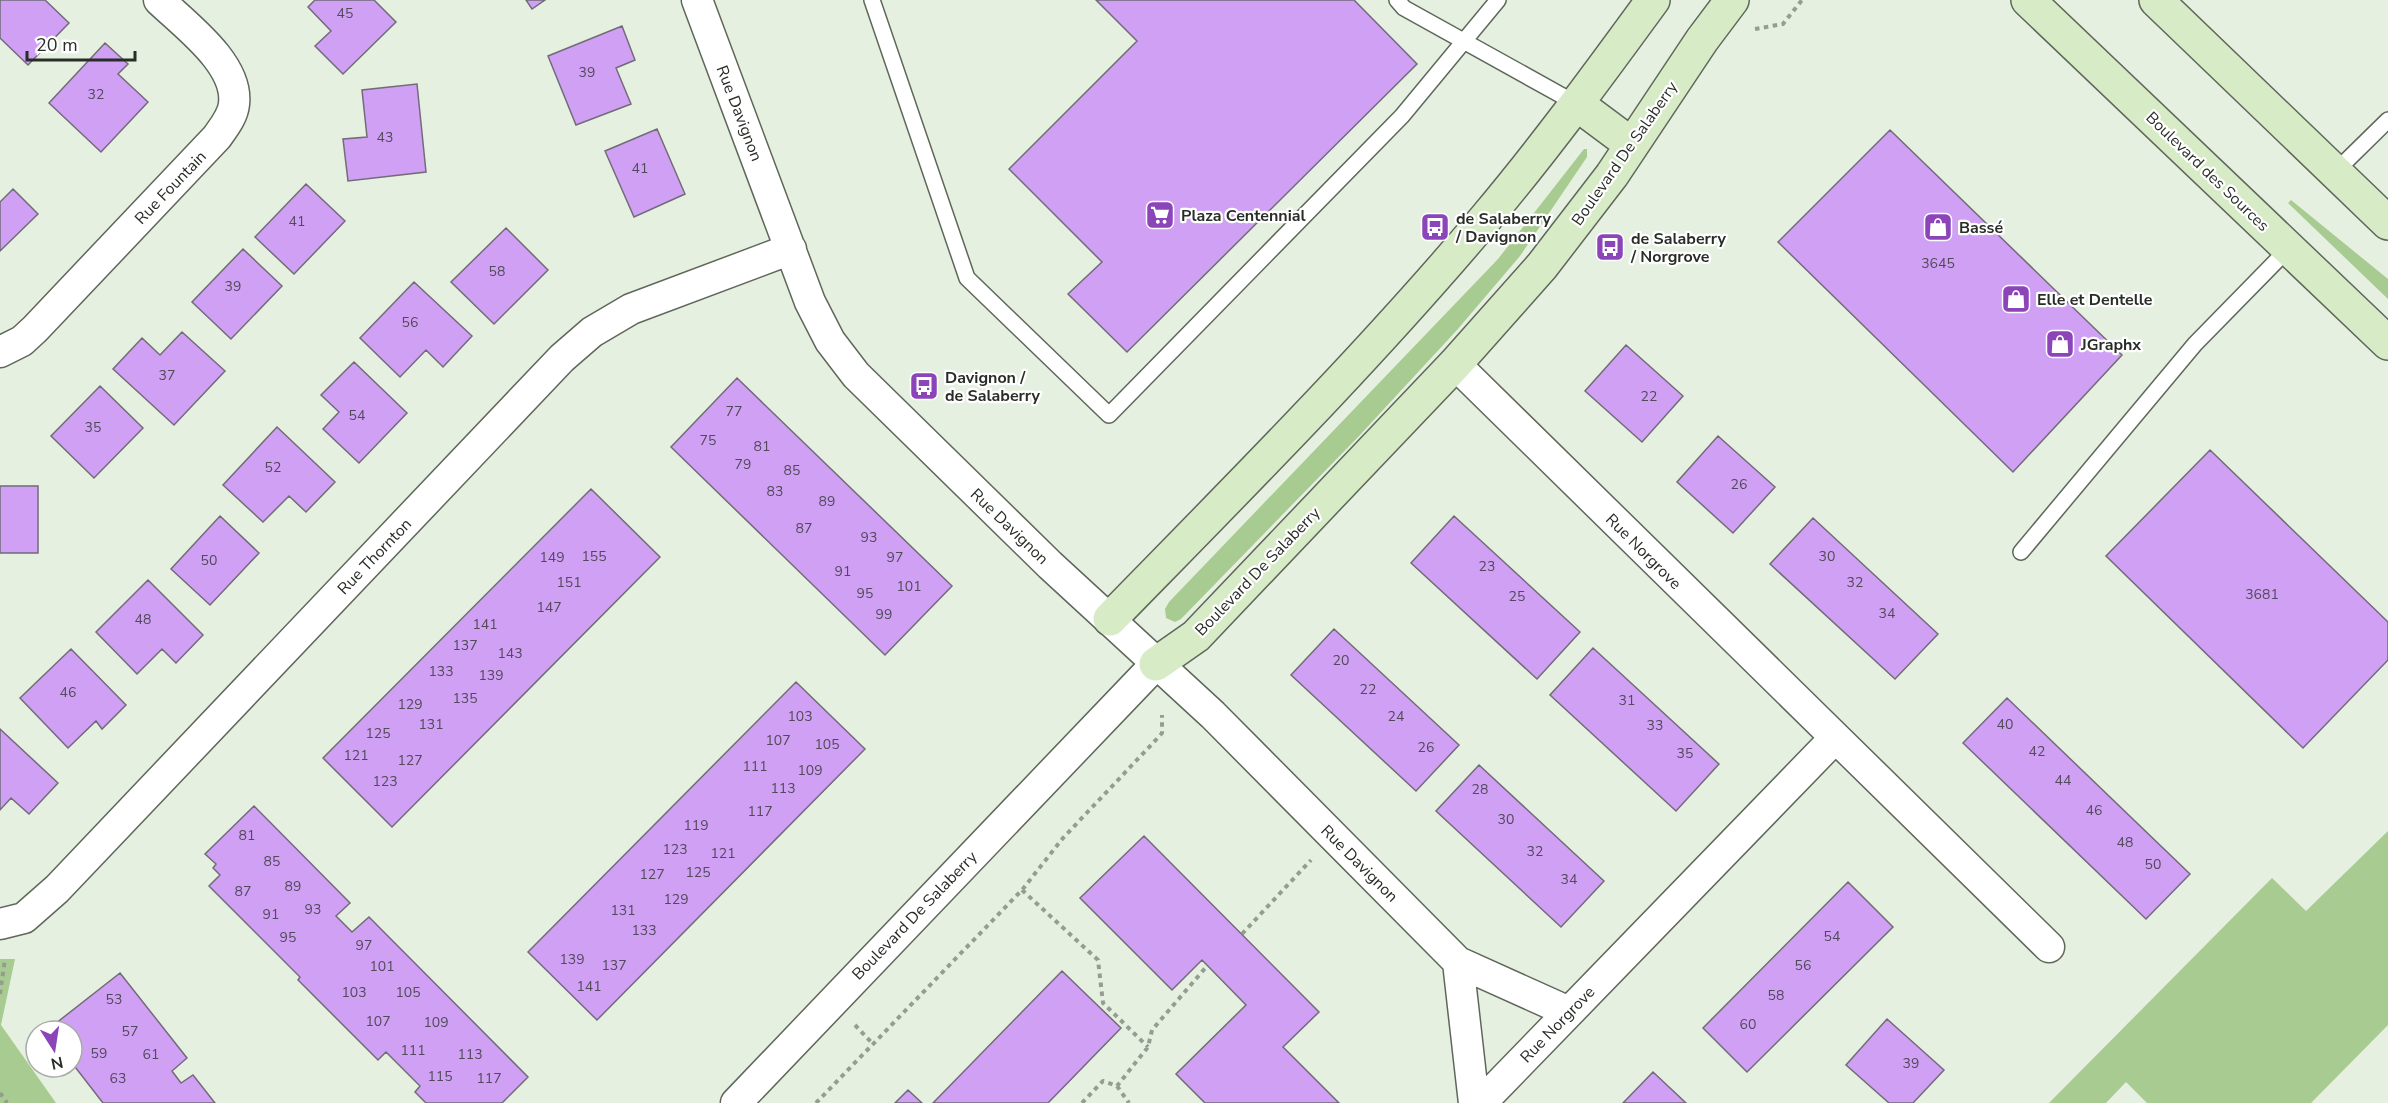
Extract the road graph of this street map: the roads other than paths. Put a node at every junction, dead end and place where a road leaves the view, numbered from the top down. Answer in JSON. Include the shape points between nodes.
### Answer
{"nodes":[{"id":1,"x":159,"y":0,"type":"edge"},
{"id":2,"x":698,"y":0,"type":"edge"},
{"id":3,"x":872,"y":0,"type":"edge"},
{"id":4,"x":1397,"y":0,"type":"edge"},
{"id":5,"x":1498,"y":0,"type":"edge"},
{"id":6,"x":1653,"y":0,"type":"edge"},
{"id":7,"x":1732,"y":0,"type":"edge"},
{"id":8,"x":2028,"y":0,"type":"edge"},
{"id":9,"x":2156,"y":0,"type":"edge"},
{"id":10,"x":1463,"y":42,"type":"junction"},
{"id":11,"x":1577,"y":104,"type":"junction"},
{"id":12,"x":2388,"y":120,"type":"edge"},
{"id":13,"x":1632,"y":145,"type":"junction"},
{"id":14,"x":2335,"y":172,"type":"junction"},
{"id":15,"x":2388,"y":223,"type":"edge"},
{"id":16,"x":2289,"y":248,"type":"junction"},
{"id":17,"x":791,"y":249,"type":"junction"},
{"id":18,"x":2388,"y":343,"type":"edge"},
{"id":19,"x":0,"y":352,"type":"edge"},
{"id":20,"x":1455,"y":364,"type":"junction"},
{"id":21,"x":2021,"y":552,"type":"dead end"},
{"id":22,"x":1110,"y":619,"type":"junction"},
{"id":23,"x":1156,"y":664,"type":"junction"},
{"id":24,"x":1834,"y":739,"type":"junction"},
{"id":25,"x":0,"y":924,"type":"edge"},
{"id":26,"x":2049,"y":947,"type":"dead end"},
{"id":27,"x":1458,"y":962,"type":"junction"},
{"id":28,"x":1569,"y":1012,"type":"junction"},
{"id":29,"x":736,"y":1103,"type":"edge"},
{"id":30,"x":1474,"y":1103,"type":"edge"},
{"id":31,"x":1481,"y":1103,"type":"edge"}],
"edges":[{"from":1,"to":19,"type":"street","name":"Rue Fountain","via":[[225,66],[234,91],[233,111],[217,137],[35,329]]},
{"from":2,"to":17,"type":"street","name":"Rue Davignon"},
{"from":3,"to":10,"type":"lane","via":[[967,278],[1109,415],[1402,116]]},
{"from":4,"to":10,"type":"lane"},
{"from":5,"to":10,"type":"lane"},
{"from":6,"to":11,"type":"street"},
{"from":7,"to":13,"type":"street","name":"Boulevard De Salaberry"},
{"from":8,"to":16,"type":"street","name":"Boulevard des Sources"},
{"from":9,"to":14,"type":"street"},
{"from":10,"to":11,"type":"lane"},
{"from":11,"to":13,"type":"street"},
{"from":11,"to":22,"type":"street","via":[[1421,292]]},
{"from":12,"to":14,"type":"lane"},
{"from":13,"to":20,"type":"street","name":"Boulevard De Salaberry","via":[[1542,266]]},
{"from":14,"to":15,"type":"street"},
{"from":16,"to":18,"type":"street","name":"Boulevard des Sources"},
{"from":16,"to":21,"type":"lane","via":[[2195,344]]},
{"from":17,"to":22,"type":"street","name":"Rue Davignon","via":[[820,324],[856,375],[1050,566]]},
{"from":17,"to":25,"type":"street","name":"Rue Thornton","via":[[653,300],[591,332],[57,889],[24,918]]},
{"from":20,"to":23,"type":"street","name":"Boulevard De Salaberry","via":[[1196,636]]},
{"from":20,"to":24,"type":"street","name":"Rue Norgrove"},
{"from":22,"to":23,"type":"street","name":"Rue Davignon"},
{"from":23,"to":27,"type":"street","name":"Rue Davignon","via":[[1213,714]]},
{"from":23,"to":29,"type":"street","name":"Boulevard De Salaberry"},
{"from":24,"to":26,"type":"street","name":"Rue Norgrove"},
{"from":24,"to":28,"type":"street","name":"Rue Norgrove"},
{"from":27,"to":28,"type":"street","name":"Rue Davignon"},
{"from":27,"to":30,"type":"street"},
{"from":28,"to":31,"type":"street","name":"Rue Norgrove"}]}
